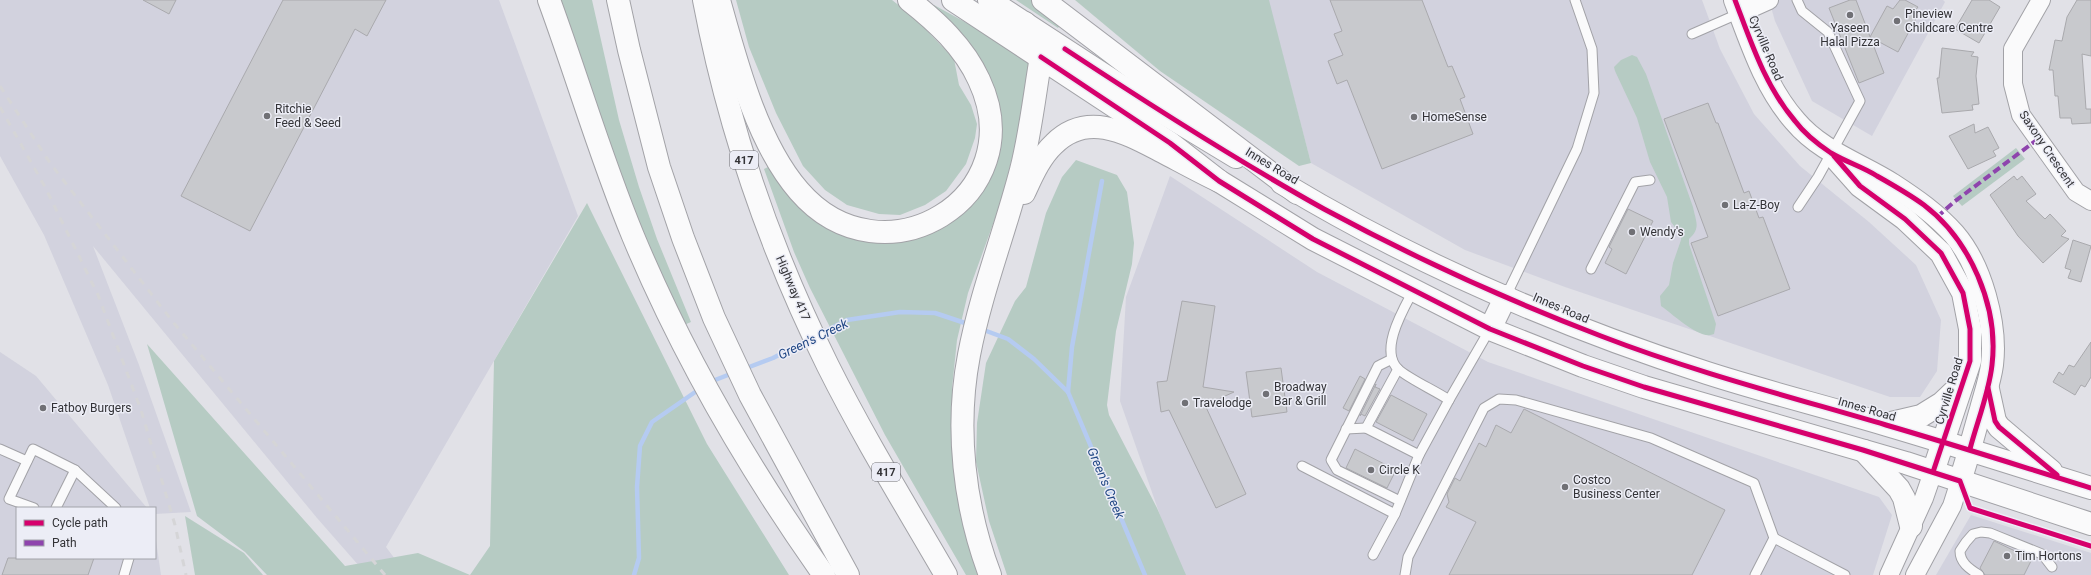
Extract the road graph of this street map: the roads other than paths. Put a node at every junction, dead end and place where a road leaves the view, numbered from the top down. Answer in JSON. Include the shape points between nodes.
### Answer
{"nodes":[{"id":1,"x":549,"y":0,"type":"edge"},
{"id":2,"x":609,"y":0,"type":"edge"},
{"id":3,"x":618,"y":0,"type":"edge"},
{"id":4,"x":704,"y":0,"type":"edge"},
{"id":5,"x":719,"y":0,"type":"edge"},
{"id":6,"x":909,"y":0,"type":"edge"},
{"id":7,"x":953,"y":0,"type":"edge"},
{"id":8,"x":989,"y":0,"type":"edge"},
{"id":9,"x":1042,"y":0,"type":"edge"},
{"id":10,"x":1575,"y":0,"type":"edge"},
{"id":11,"x":1769,"y":0,"type":"edge"},
{"id":12,"x":1798,"y":0,"type":"edge"},
{"id":13,"x":2041,"y":0,"type":"edge"},
{"id":14,"x":1738,"y":6,"type":"edge"},
{"id":15,"x":1024,"y":23,"type":"junction"},
{"id":16,"x":1692,"y":34,"type":"dead end"},
{"id":17,"x":1041,"y":57,"type":"junction"},
{"id":18,"x":649,"y":128,"type":"junction"},
{"id":19,"x":1832,"y":153,"type":"junction"},
{"id":20,"x":1650,"y":180,"type":"dead end"},
{"id":21,"x":1219,"y":182,"type":"junction"},
{"id":22,"x":1297,"y":192,"type":"junction"},
{"id":23,"x":2091,"y":201,"type":"edge"},
{"id":24,"x":1798,"y":208,"type":"dead end"},
{"id":25,"x":998,"y":246,"type":"junction"},
{"id":26,"x":1592,"y":269,"type":"dead end"},
{"id":27,"x":1413,"y":291,"type":"junction"},
{"id":28,"x":1506,"y":296,"type":"junction"},
{"id":29,"x":1490,"y":328,"type":"junction"},
{"id":30,"x":1392,"y":359,"type":"junction"},
{"id":31,"x":1398,"y":369,"type":"junction"},
{"id":32,"x":1963,"y":382,"type":"junction"},
{"id":33,"x":1987,"y":386,"type":"junction"},
{"id":34,"x":1449,"y":400,"type":"junction"},
{"id":35,"x":1886,"y":424,"type":"junction"},
{"id":36,"x":1366,"y":428,"type":"junction"},
{"id":37,"x":1346,"y":429,"type":"junction"},
{"id":38,"x":1943,"y":442,"type":"junction"},
{"id":39,"x":0,"y":449,"type":"edge"},
{"id":40,"x":1970,"y":449,"type":"junction"},
{"id":41,"x":1863,"y":450,"type":"junction"},
{"id":42,"x":1419,"y":455,"type":"junction"},
{"id":43,"x":27,"y":461,"type":"junction"},
{"id":44,"x":1302,"y":466,"type":"dead end"},
{"id":45,"x":75,"y":470,"type":"junction"},
{"id":46,"x":1933,"y":472,"type":"junction"},
{"id":47,"x":2061,"y":479,"type":"junction"},
{"id":48,"x":1960,"y":481,"type":"junction"},
{"id":49,"x":2091,"y":488,"type":"edge"},
{"id":50,"x":1400,"y":501,"type":"junction"},
{"id":51,"x":31,"y":507,"type":"edge"},
{"id":52,"x":56,"y":507,"type":"edge"},
{"id":53,"x":115,"y":507,"type":"edge"},
{"id":54,"x":1395,"y":514,"type":"junction"},
{"id":55,"x":2091,"y":524,"type":"edge"},
{"id":56,"x":1911,"y":526,"type":"junction"},
{"id":57,"x":1774,"y":538,"type":"junction"},
{"id":58,"x":1373,"y":556,"type":"dead end"},
{"id":59,"x":129,"y":559,"type":"edge"},
{"id":60,"x":2052,"y":567,"type":"dead end"},
{"id":61,"x":124,"y":575,"type":"edge"},
{"id":62,"x":824,"y":575,"type":"edge"},
{"id":63,"x":848,"y":575,"type":"edge"},
{"id":64,"x":946,"y":575,"type":"edge"},
{"id":65,"x":990,"y":575,"type":"edge"},
{"id":66,"x":1405,"y":575,"type":"edge"},
{"id":67,"x":1755,"y":575,"type":"edge"},
{"id":68,"x":1845,"y":575,"type":"edge"},
{"id":69,"x":1889,"y":575,"type":"edge"},
{"id":70,"x":1915,"y":575,"type":"edge"},
{"id":71,"x":1979,"y":575,"type":"edge"}],
"edges":[{"from":1,"to":62,"type":"main road","via":[[633,236],[694,367],[798,538]]},
{"from":2,"to":18,"type":"main road","via":[[629,71]]},
{"from":3,"to":18,"type":"main road"},
{"from":4,"to":64,"type":"main road","name":"Highway 417","number":"417","via":[[717,64],[750,176],[804,315],[876,456]]},
{"from":5,"to":6,"type":"main road","via":[[752,104],[773,150],[789,177],[808,200],[827,216],[848,225],[895,232],[930,223],[950,211],[977,180],[989,146],[990,114],[976,73],[957,44]]},
{"from":7,"to":17,"type":"main road"},
{"from":8,"to":15,"type":"main road","name":"Innes Road"},
{"from":9,"to":22,"type":"main road"},
{"from":10,"to":28,"type":"lane","via":[[1592,49],[1594,93],[1577,149]]},
{"from":11,"to":14,"type":"street"},
{"from":12,"to":19,"type":"lane","via":[[1802,11],[1828,32],[1860,101]]},
{"from":13,"to":23,"type":"street","name":"Saxony Crescent","via":[[2013,49],[2013,84],[2021,115],[2076,192]]},
{"from":14,"to":16,"type":"lane"},
{"from":14,"to":19,"type":"main road","name":"Cyrville Road","via":[[1760,64],[1776,94],[1795,122]]},
{"from":15,"to":17,"type":"main road","via":[[1038,37]]},
{"from":15,"to":22,"type":"main road","name":"Innes Road","via":[[1150,105]]},
{"from":17,"to":21,"type":"main road","via":[[1170,143]]},
{"from":17,"to":25,"type":"main road","via":[[1022,168]]},
{"from":18,"to":63,"type":"main road","via":[[671,203],[726,347]]},
{"from":19,"to":24,"type":"lane"},
{"from":19,"to":32,"type":"main road","name":"Cyrville Road","via":[[1860,186],[1905,219],[1931,243],[1941,253],[1952,272],[1962,293],[1970,330],[1970,361]]},
{"from":19,"to":33,"type":"main road","name":"Cyrville Road","via":[[1870,171],[1924,205],[1955,235],[1972,263],[1985,296],[1992,328],[1992,365]]},
{"from":20,"to":26,"type":"lane","via":[[1635,182]]},
{"from":21,"to":25,"type":"main road","via":[[1118,130],[1098,126],[1079,129],[1061,138],[1048,150],[1035,170]]},
{"from":21,"to":27,"type":"main road","via":[[1313,239]]},
{"from":22,"to":28,"type":"main road","name":"Innes Road","via":[[1323,208],[1428,261]]},
{"from":25,"to":65,"type":"main road","via":[[968,357],[964,392],[963,446],[970,508]]},
{"from":27,"to":29,"type":"main road"},
{"from":27,"to":30,"type":"lane","via":[[1391,339]]},
{"from":28,"to":29,"type":"main road"},
{"from":28,"to":35,"type":"main road","name":"Innes Road","via":[[1601,336],[1707,373]]},
{"from":29,"to":34,"type":"lane"},
{"from":29,"to":41,"type":"main road","via":[[1583,366],[1644,387]]},
{"from":30,"to":31,"type":"lane"},
{"from":30,"to":37,"type":"lane","via":[[1378,366]]},
{"from":31,"to":34,"type":"lane"},
{"from":31,"to":36,"type":"lane"},
{"from":32,"to":35,"type":"main road","via":[[1942,403],[1921,416]]},
{"from":32,"to":38,"type":"main road","name":"Cyrville Road"},
{"from":33,"to":40,"type":"main road","name":"Cyrville Road"},
{"from":33,"to":47,"type":"main road","via":[[1995,421],[1999,427]]},
{"from":34,"to":42,"type":"lane"},
{"from":35,"to":38,"type":"main road","name":"Innes Road"},
{"from":36,"to":37,"type":"lane"},
{"from":36,"to":42,"type":"lane"},
{"from":37,"to":50,"type":"lane","via":[[1331,460],[1332,465],[1337,470]]},
{"from":38,"to":40,"type":"main road","name":"Innes Road"},
{"from":38,"to":46,"type":"main road","name":"Cyrville Road"},
{"from":39,"to":43,"type":"lane"},
{"from":40,"to":47,"type":"main road","name":"Innes Road"},
{"from":40,"to":48,"type":"main road","name":"Cyrville Road"},
{"from":41,"to":46,"type":"main road"},
{"from":41,"to":56,"type":"main road","via":[[1899,489]]},
{"from":42,"to":50,"type":"lane"},
{"from":43,"to":45,"type":"lane","via":[[33,449]]},
{"from":43,"to":51,"type":"lane","via":[[9,499]]},
{"from":44,"to":54,"type":"lane"},
{"from":45,"to":52,"type":"lane"},
{"from":45,"to":53,"type":"lane"},
{"from":46,"to":48,"type":"main road"},
{"from":46,"to":56,"type":"street","name":"Cyrville Road"},
{"from":47,"to":49,"type":"main road","name":"Innes Road"},
{"from":48,"to":55,"type":"main road"},
{"from":48,"to":70,"type":"street","name":"Cyrville Road","via":[[1952,506]]},
{"from":50,"to":54,"type":"lane"},
{"from":54,"to":58,"type":"lane"},
{"from":56,"to":69,"type":"street","name":"Cyrville Road"},
{"from":57,"to":66,"type":"lane","via":[[1754,483],[1651,438],[1516,400],[1499,399],[1484,408],[1408,557]]},
{"from":57,"to":67,"type":"lane"},
{"from":57,"to":68,"type":"lane"},
{"from":59,"to":61,"type":"lane"},
{"from":60,"to":71,"type":"lane","via":[[2042,554],[2003,537],[1982,532],[1969,537],[1960,551],[1966,566]]}]}
